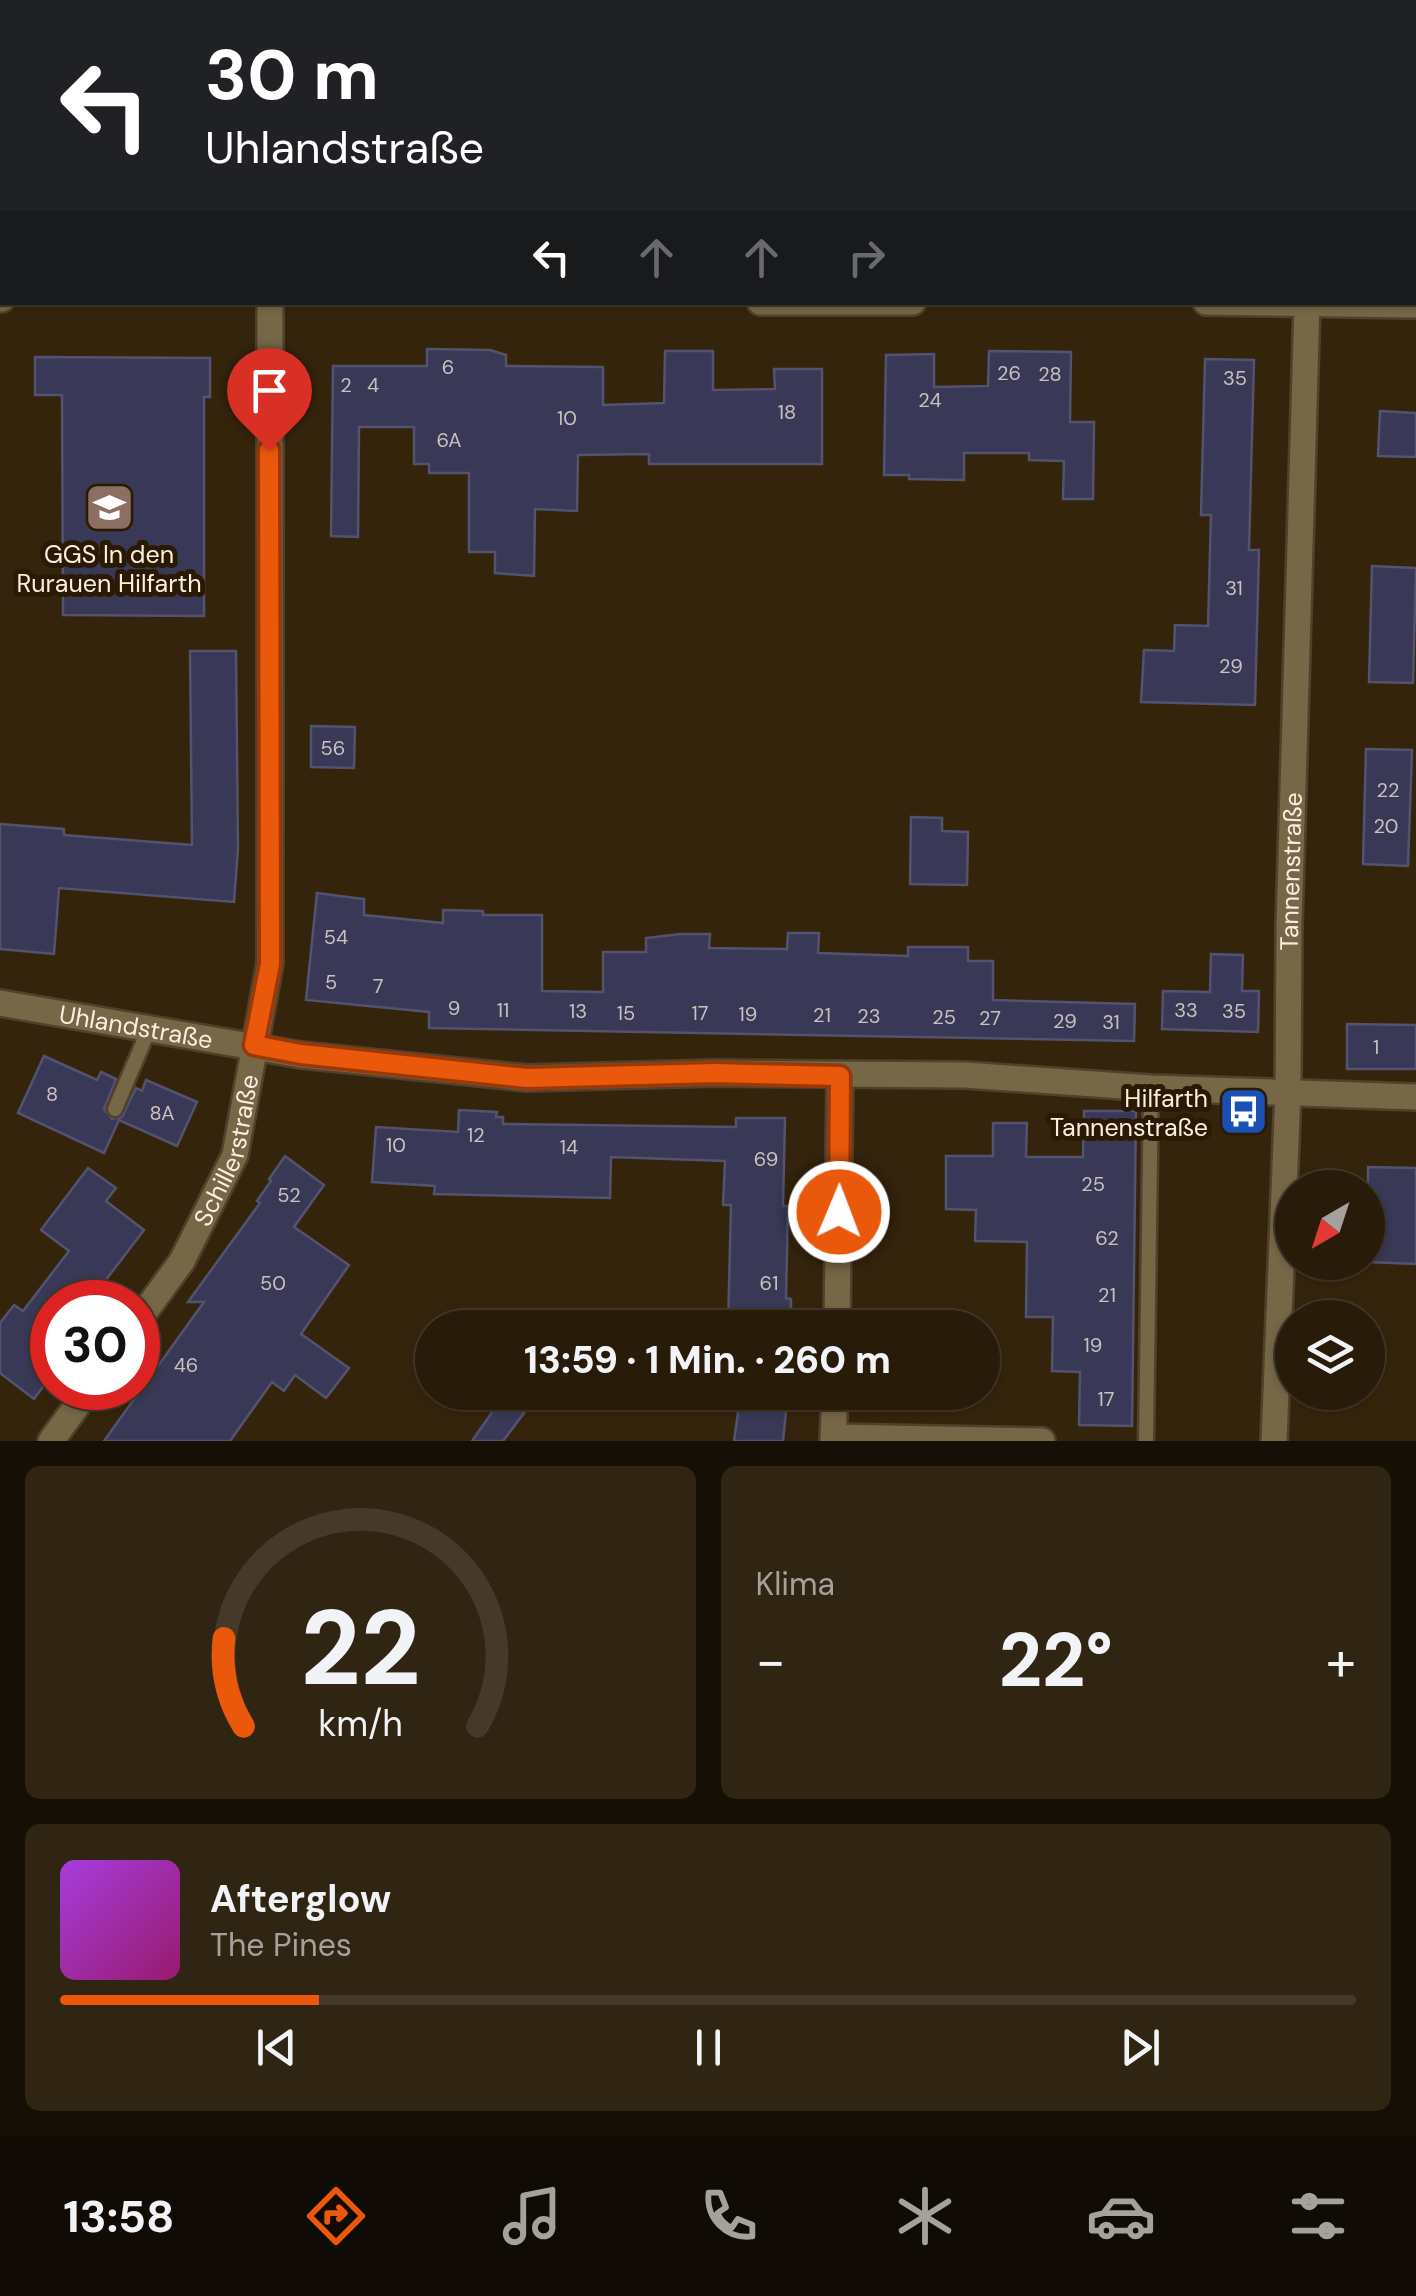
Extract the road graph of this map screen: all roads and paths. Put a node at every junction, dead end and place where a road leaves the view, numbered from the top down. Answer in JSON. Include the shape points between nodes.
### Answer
{"nodes":[{"id":1,"x":270,"y":305,"type":"edge"},
{"id":2,"x":1307,"y":305,"type":"edge"},
{"id":3,"x":0,"y":1003,"type":"edge"},
{"id":4,"x":149,"y":1029,"type":"junction"},
{"id":5,"x":254,"y":1045,"type":"junction"},
{"id":6,"x":840,"y":1076,"type":"junction"},
{"id":7,"x":1150,"y":1088,"type":"junction"},
{"id":8,"x":1288,"y":1092,"type":"junction"},
{"id":9,"x":1416,"y":1097,"type":"edge"},
{"id":10,"x":115,"y":1109,"type":"dead end"},
{"id":11,"x":160,"y":1290,"type":"edge"},
{"id":12,"x":837,"y":1310,"type":"edge"},
{"id":13,"x":74,"y":1410,"type":"edge"},
{"id":14,"x":835,"y":1410,"type":"edge"},
{"id":15,"x":834,"y":1439,"type":"edge"},
{"id":16,"x":51,"y":1441,"type":"edge"},
{"id":17,"x":1042,"y":1441,"type":"edge"},
{"id":18,"x":1146,"y":1441,"type":"edge"},
{"id":19,"x":1274,"y":1441,"type":"edge"}],
"edges":[{"from":1,"to":5,"type":"street","name":"Schillerstraße","via":[[270,964]]},
{"from":2,"to":8,"type":"street","name":"Tannenstraße"},
{"from":3,"to":4,"type":"street","name":"Uhlandstraße"},
{"from":4,"to":5,"type":"street","name":"Uhlandstraße"},
{"from":4,"to":10,"type":"lane"},
{"from":5,"to":6,"type":"street","name":"Uhlandstraße","via":[[527,1078]]},
{"from":5,"to":11,"type":"street","name":"Schillerstraße","via":[[234,1155]]},
{"from":6,"to":7,"type":"street","name":"Uhlandstraße","via":[[964,1075]]},
{"from":6,"to":12,"type":"street"},
{"from":7,"to":8,"type":"street","name":"Uhlandstraße"},
{"from":7,"to":18,"type":"lane"},
{"from":8,"to":9,"type":"street","name":"Uhlandstraße"},
{"from":8,"to":19,"type":"street","name":"Tannenstraße"},
{"from":13,"to":16,"type":"street"},
{"from":14,"to":15,"type":"street"},
{"from":15,"to":17,"type":"street"}]}
